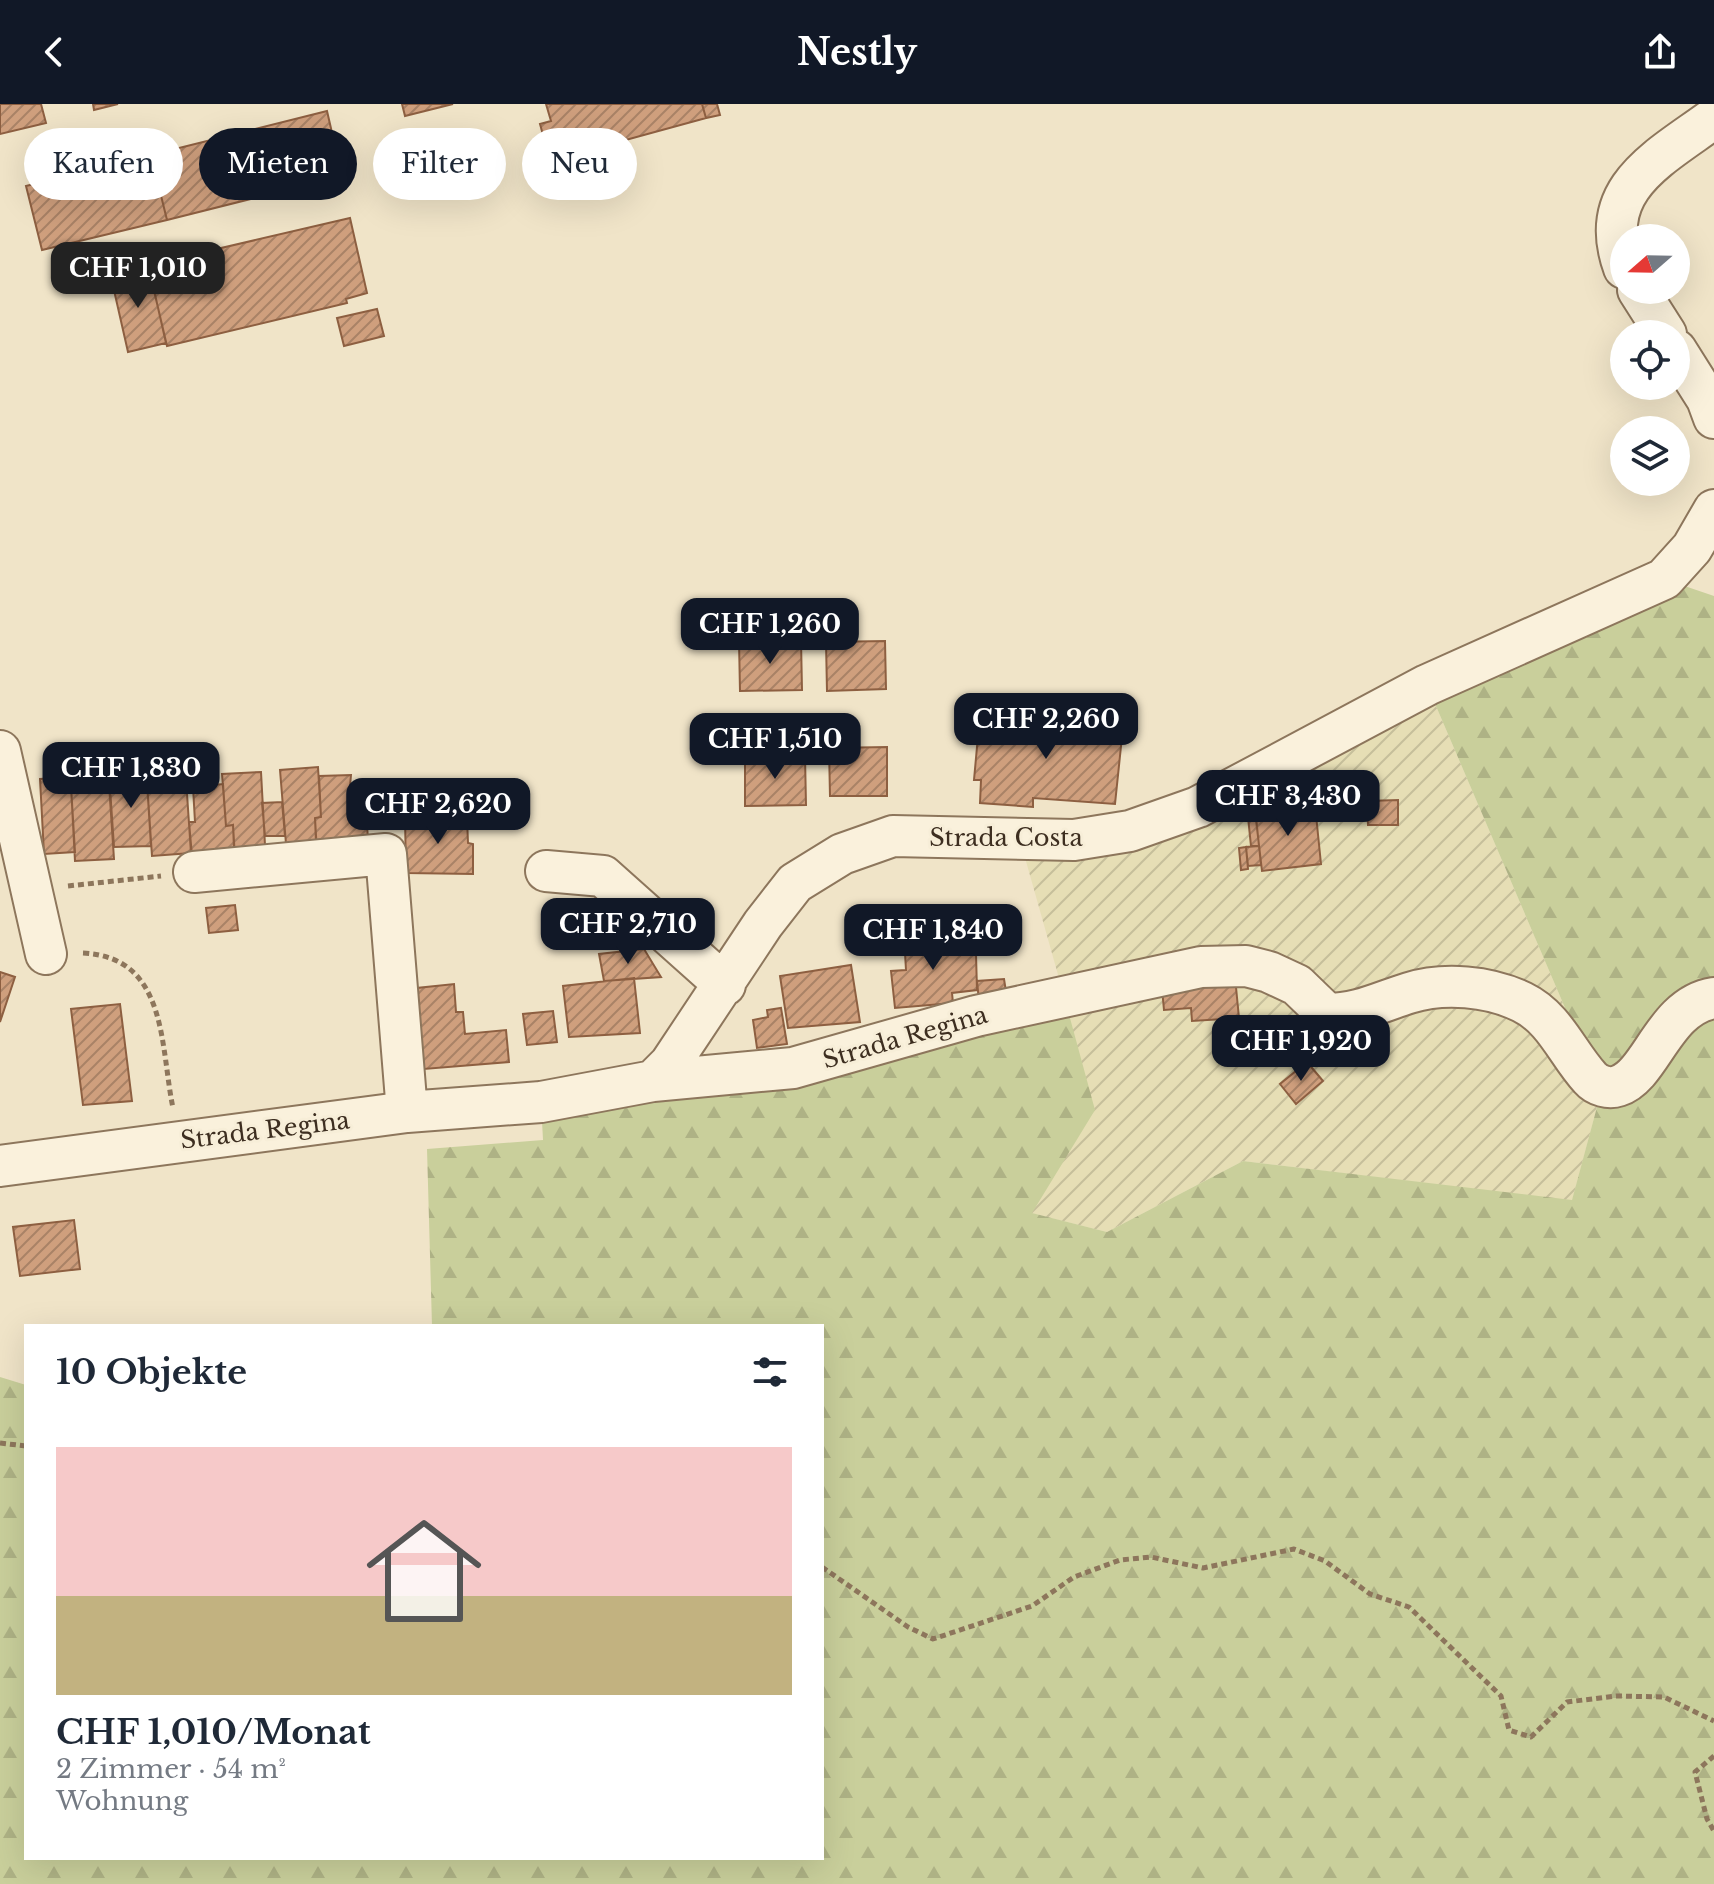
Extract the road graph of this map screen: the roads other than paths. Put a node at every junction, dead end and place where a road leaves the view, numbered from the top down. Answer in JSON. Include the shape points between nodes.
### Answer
{"nodes":[{"id":1,"x":1714,"y":118,"type":"edge"},
{"id":2,"x":1615,"y":224,"type":"edge"},
{"id":3,"x":1690,"y":372,"type":"edge"},
{"id":4,"x":1714,"y":418,"type":"edge"},
{"id":5,"x":1714,"y":510,"type":"edge"},
{"id":6,"x":0,"y":751,"type":"edge"},
{"id":7,"x":546,"y":871,"type":"dead end"},
{"id":8,"x":194,"y":872,"type":"road end"},
{"id":9,"x":46,"y":954,"type":"road end"},
{"id":10,"x":725,"y":985,"type":"junction"},
{"id":11,"x":1714,"y":998,"type":"edge"},
{"id":12,"x":653,"y":1081,"type":"junction"},
{"id":13,"x":407,"y":1112,"type":"junction"},
{"id":14,"x":0,"y":1166,"type":"edge"}],
"edges":[{"from":1,"to":2,"type":"street","via":[[1638,176],[1624,196]]},
{"from":3,"to":4,"type":"street"},
{"from":5,"to":10,"type":"street","name":"Strada Costa","via":[[1692,548],[1664,579],[1427,685],[1198,807],[1130,831],[1074,840],[893,836],[842,854],[795,883]]},
{"from":6,"to":9,"type":"street"},
{"from":7,"to":10,"type":"street","via":[[603,876]]},
{"from":8,"to":13,"type":"street","via":[[386,854]]},
{"from":10,"to":12,"type":"street","name":"Strada Costa"},
{"from":11,"to":12,"type":"street","name":"Strada Regina","via":[[1668,1025],[1635,1074],[1620,1086],[1607,1087],[1591,1079],[1550,1023],[1525,1003],[1497,993],[1431,987],[1351,1014],[1327,1014],[1297,985],[1246,966],[1201,967],[1116,983],[793,1068]]},
{"from":12,"to":13,"type":"street","name":"Strada Regina","via":[[541,1102]]},
{"from":13,"to":14,"type":"street","name":"Strada Regina"}]}
